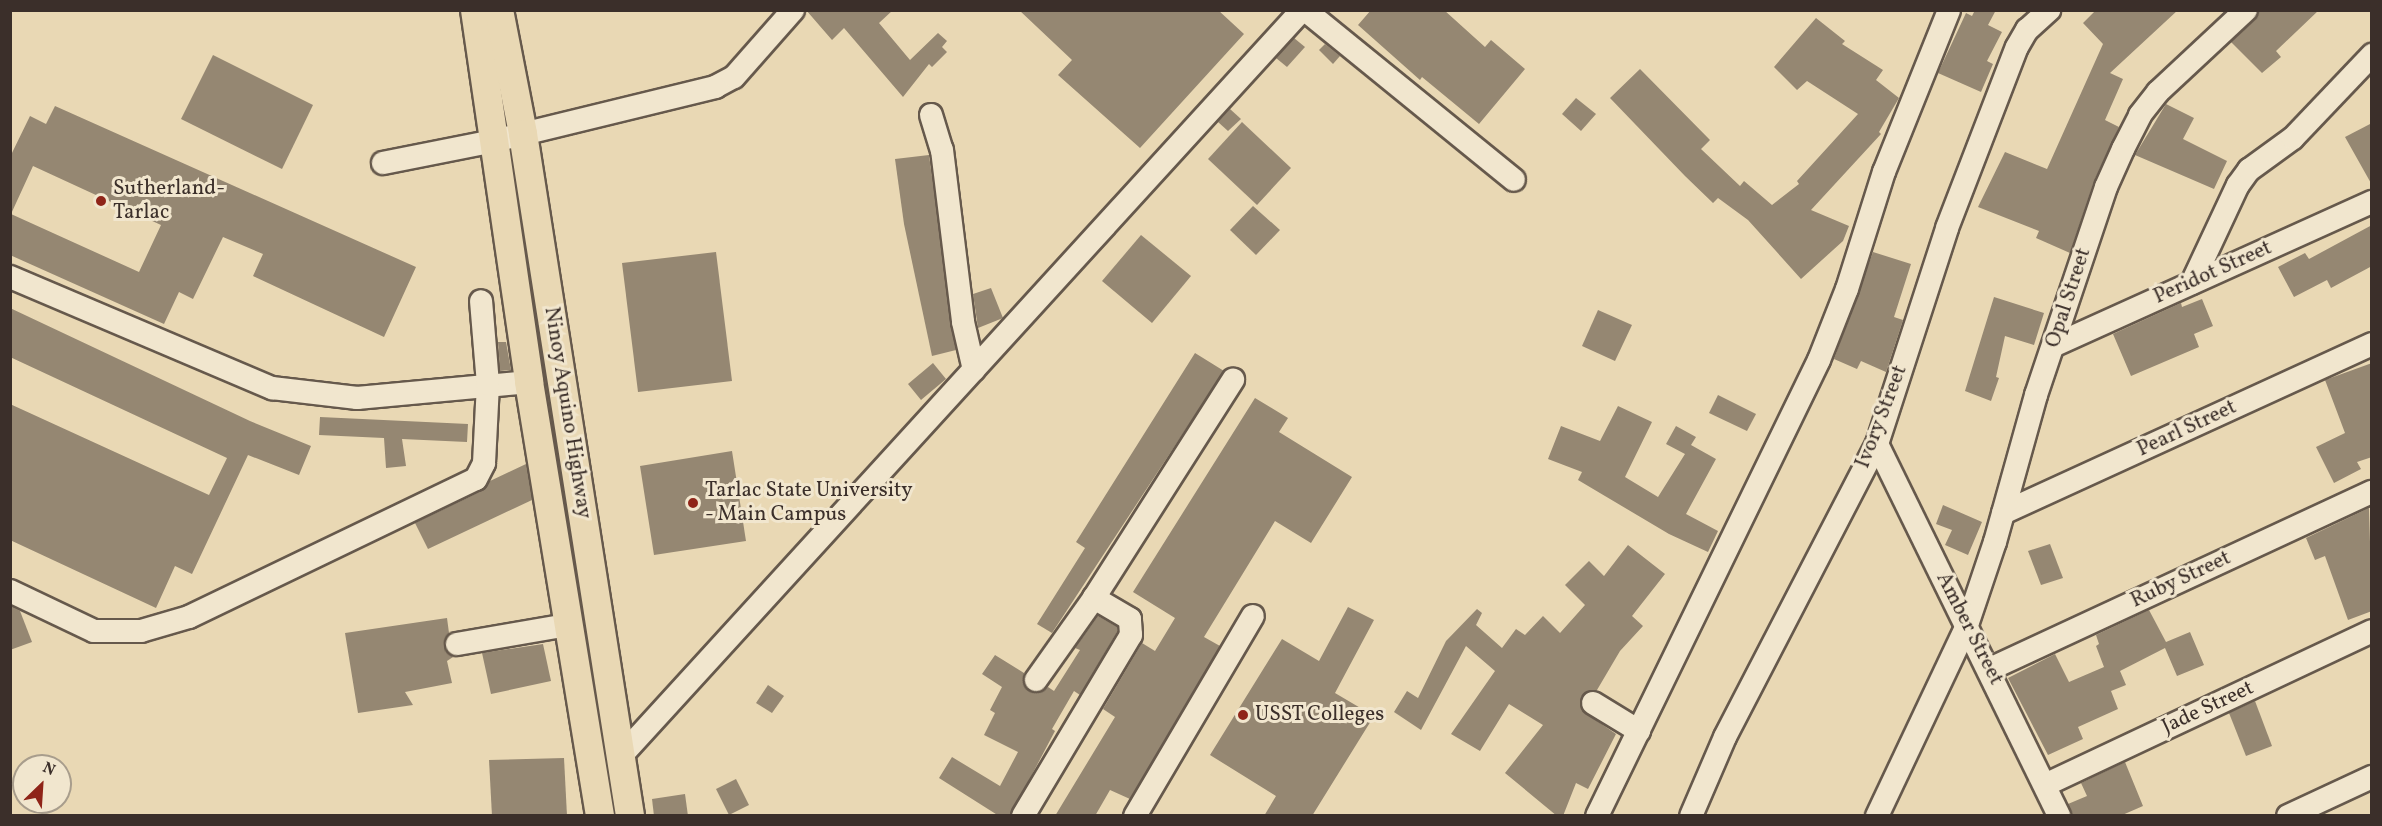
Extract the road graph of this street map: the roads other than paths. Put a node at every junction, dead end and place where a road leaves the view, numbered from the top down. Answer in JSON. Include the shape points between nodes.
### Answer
{"nodes":[{"id":1,"x":475,"y":10,"type":"edge"},
{"id":2,"x":499,"y":10,"type":"edge"},
{"id":3,"x":1303,"y":10,"type":"edge"},
{"id":4,"x":1949,"y":10,"type":"edge"},
{"id":5,"x":2049,"y":10,"type":"edge"},
{"id":6,"x":2246,"y":10,"type":"edge"},
{"id":7,"x":782,"y":15,"type":"edge"},
{"id":8,"x":2372,"y":55,"type":"edge"},
{"id":9,"x":931,"y":115,"type":"dead end"},
{"id":10,"x":523,"y":135,"type":"junction"},
{"id":11,"x":494,"y":141,"type":"junction"},
{"id":12,"x":383,"y":163,"type":"dead end"},
{"id":13,"x":1514,"y":180,"type":"dead end"},
{"id":14,"x":2372,"y":202,"type":"edge"},
{"id":15,"x":10,"y":277,"type":"edge"},
{"id":16,"x":2192,"y":283,"type":"junction"},
{"id":17,"x":481,"y":301,"type":"dead end"},
{"id":18,"x":2372,"y":344,"type":"edge"},
{"id":19,"x":2055,"y":345,"type":"junction"},
{"id":20,"x":974,"y":370,"type":"junction"},
{"id":21,"x":1233,"y":380,"type":"dead end"},
{"id":22,"x":529,"y":382,"type":"junction"},
{"id":23,"x":488,"y":384,"type":"junction"},
{"id":24,"x":1877,"y":444,"type":"junction"},
{"id":25,"x":2372,"y":492,"type":"edge"},
{"id":26,"x":2003,"y":513,"type":"junction"},
{"id":27,"x":10,"y":591,"type":"edge"},
{"id":28,"x":1094,"y":598,"type":"junction"},
{"id":29,"x":1253,"y":616,"type":"dead end"},
{"id":30,"x":1966,"y":628,"type":"junction"},
{"id":31,"x":2372,"y":631,"type":"edge"},
{"id":32,"x":570,"y":638,"type":"junction"},
{"id":33,"x":457,"y":644,"type":"dead end"},
{"id":34,"x":603,"y":646,"type":"junction"},
{"id":35,"x":1990,"y":669,"type":"junction"},
{"id":36,"x":1036,"y":680,"type":"dead end"},
{"id":37,"x":1593,"y":703,"type":"dead end"},
{"id":38,"x":1639,"y":731,"type":"junction"},
{"id":39,"x":621,"y":756,"type":"junction"},
{"id":40,"x":2372,"y":777,"type":"edge"},
{"id":41,"x":2045,"y":785,"type":"junction"},
{"id":42,"x":629,"y":808,"type":"edge"},
{"id":43,"x":599,"y":811,"type":"edge"},
{"id":44,"x":1023,"y":816,"type":"edge"},
{"id":45,"x":1135,"y":816,"type":"edge"},
{"id":46,"x":1597,"y":816,"type":"edge"},
{"id":47,"x":1691,"y":816,"type":"edge"},
{"id":48,"x":1877,"y":816,"type":"edge"},
{"id":49,"x":2059,"y":816,"type":"edge"},
{"id":50,"x":2288,"y":816,"type":"edge"}],
"edges":[{"from":1,"to":11,"type":"main road","name":"Ninoy Aquino Highway"},
{"from":2,"to":10,"type":"main road","name":"Ninoy Aquino Highway"},
{"from":3,"to":13,"type":"street"},
{"from":3,"to":20,"type":"street"},
{"from":4,"to":38,"type":"street","via":[[1884,172],[1847,289],[1819,360]]},
{"from":5,"to":24,"type":"street","name":"Ivory Street","via":[[2027,30],[2017,46],[1947,228]]},
{"from":6,"to":19,"type":"street","name":"Opal Street","via":[[2158,92],[2140,115],[2106,186]]},
{"from":7,"to":10,"type":"street","via":[[735,77],[715,87]]},
{"from":8,"to":16,"type":"street","via":[[2293,138],[2249,170],[2238,185]]},
{"from":9,"to":20,"type":"street","via":[[942,150],[959,291]]},
{"from":10,"to":11,"type":"street"},
{"from":10,"to":34,"type":"main road","name":"Ninoy Aquino Highway"},
{"from":11,"to":12,"type":"street"},
{"from":11,"to":22,"type":"main road","name":"Ninoy Aquino Highway"},
{"from":14,"to":16,"type":"street","name":"Peridot Street"},
{"from":15,"to":23,"type":"street","via":[[272,388],[357,398]]},
{"from":16,"to":19,"type":"street","name":"Peridot Street"},
{"from":17,"to":23,"type":"street"},
{"from":18,"to":26,"type":"street","name":"Pearl Street"},
{"from":19,"to":26,"type":"street","name":"Opal Street","via":[[2036,394]]},
{"from":20,"to":39,"type":"street"},
{"from":21,"to":28,"type":"street"},
{"from":22,"to":23,"type":"street"},
{"from":22,"to":32,"type":"main road","name":"Ninoy Aquino Highway"},
{"from":23,"to":27,"type":"street","via":[[484,463],[476,479],[189,617],[141,631],[94,631]]},
{"from":24,"to":30,"type":"street","name":"Amber Street"},
{"from":24,"to":47,"type":"street","name":"Ivory Street","via":[[1725,737]]},
{"from":25,"to":35,"type":"street","name":"Ruby Street"},
{"from":26,"to":30,"type":"street","name":"Opal Street"},
{"from":28,"to":36,"type":"street"},
{"from":28,"to":44,"type":"street","via":[[1130,619],[1131,635]]},
{"from":29,"to":45,"type":"street"},
{"from":30,"to":35,"type":"street","name":"Amber Street"},
{"from":30,"to":48,"type":"street"},
{"from":31,"to":41,"type":"street","name":"Jade Street"},
{"from":32,"to":33,"type":"street"},
{"from":32,"to":34,"type":"main road"},
{"from":32,"to":43,"type":"main road","name":"Ninoy Aquino Highway"},
{"from":34,"to":39,"type":"main road","name":"Ninoy Aquino Highway"},
{"from":35,"to":41,"type":"street","name":"Amber Street"},
{"from":37,"to":38,"type":"street"},
{"from":38,"to":46,"type":"street"},
{"from":39,"to":42,"type":"main road","name":"Ninoy Aquino Highway"},
{"from":40,"to":50,"type":"street"},
{"from":41,"to":49,"type":"street","name":"Amber Street"},
{"from":42,"to":43,"type":"main road"}]}
